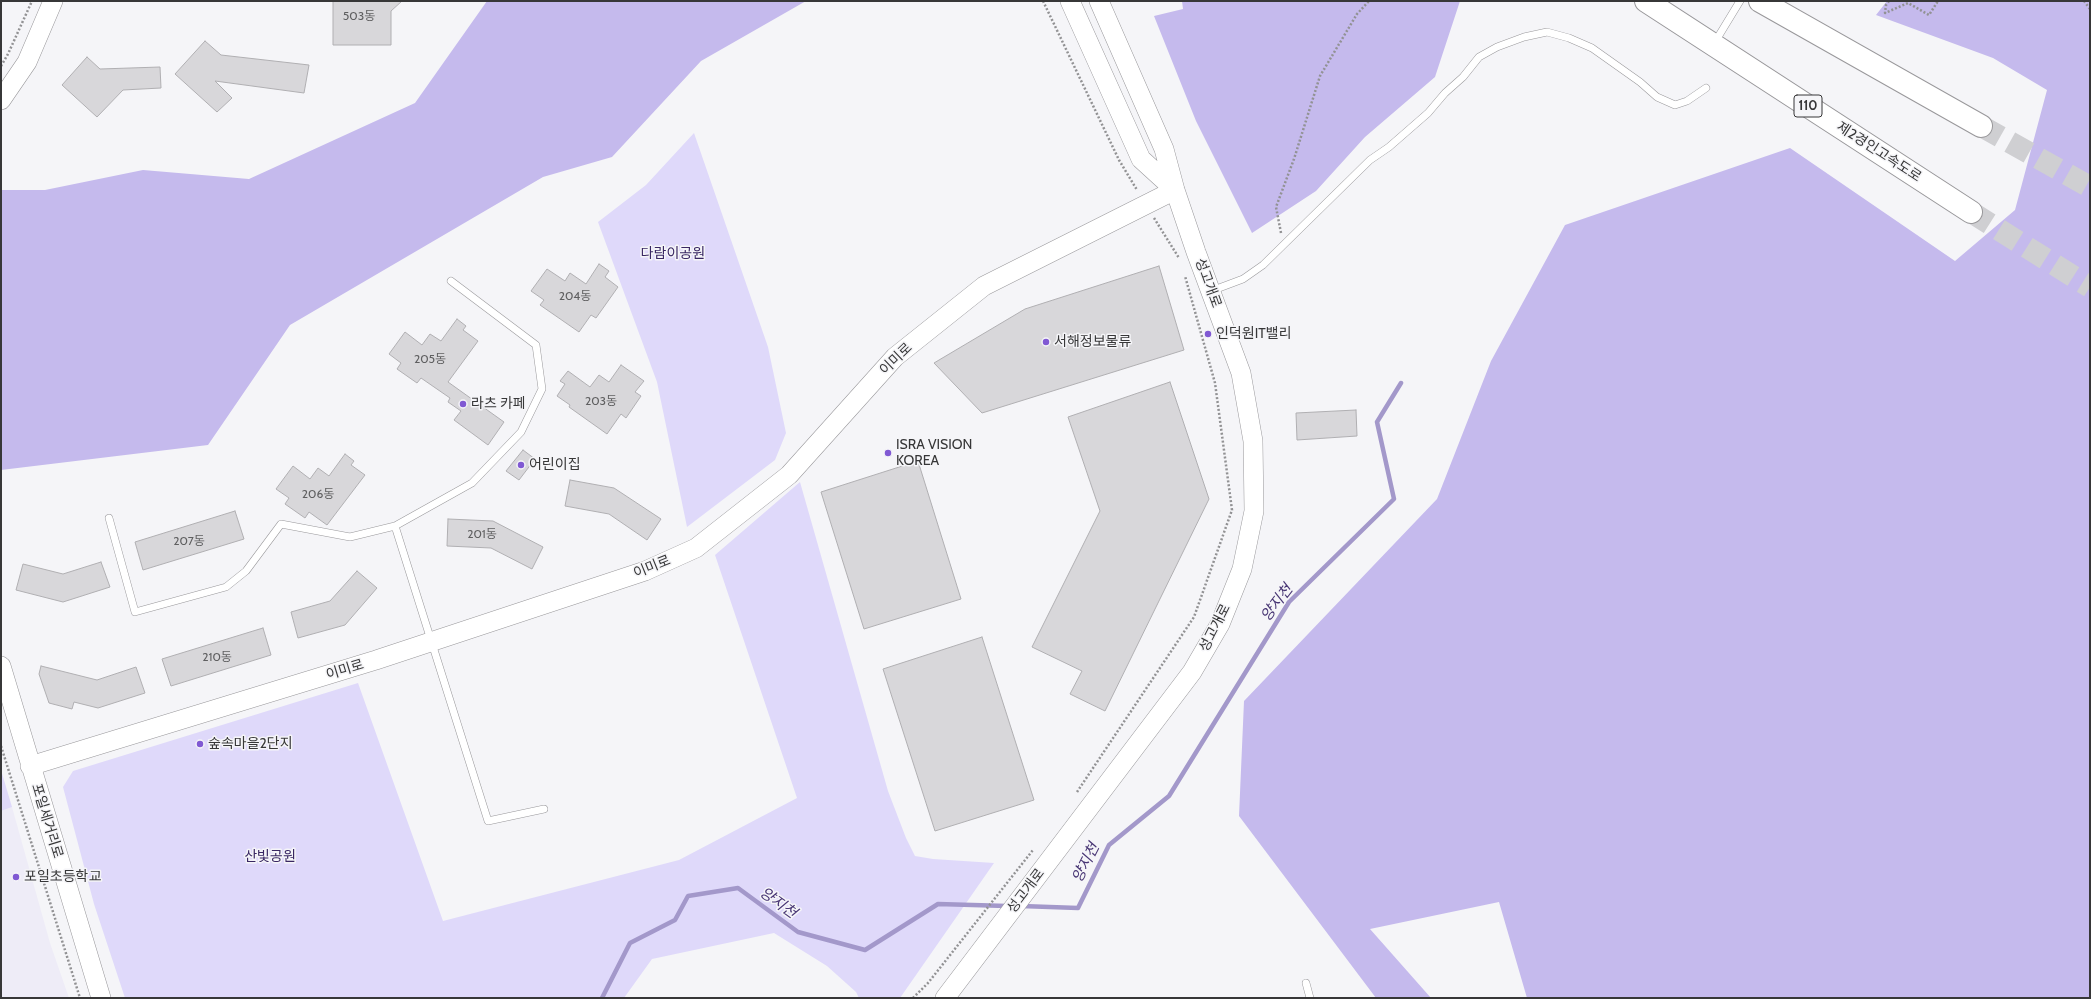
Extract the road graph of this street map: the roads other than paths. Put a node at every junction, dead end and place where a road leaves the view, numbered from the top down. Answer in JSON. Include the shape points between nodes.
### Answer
{"nodes":[{"id":1,"x":53,"y":1,"type":"edge"},
{"id":2,"x":1070,"y":1,"type":"edge"},
{"id":3,"x":1099,"y":1,"type":"edge"},
{"id":4,"x":1646,"y":1,"type":"edge"},
{"id":5,"x":1740,"y":1,"type":"edge"},
{"id":6,"x":1760,"y":1,"type":"edge"},
{"id":7,"x":1714,"y":45,"type":"junction"},
{"id":8,"x":1706,"y":88,"type":"dead end"},
{"id":9,"x":1,"y":100,"type":"edge"},
{"id":10,"x":1981,"y":126,"type":"tunnel mouth"},
{"id":11,"x":1175,"y":190,"type":"junction"},
{"id":12,"x":1971,"y":212,"type":"tunnel mouth"},
{"id":13,"x":451,"y":281,"type":"dead end"},
{"id":14,"x":1211,"y":291,"type":"junction"},
{"id":15,"x":109,"y":518,"type":"dead end"},
{"id":16,"x":395,"y":526,"type":"junction"},
{"id":17,"x":431,"y":642,"type":"junction"},
{"id":18,"x":1,"y":666,"type":"edge"},
{"id":19,"x":30,"y":766,"type":"junction"},
{"id":20,"x":544,"y":809,"type":"dead end"},
{"id":21,"x":1306,"y":983,"type":"dead end"},
{"id":22,"x":101,"y":998,"type":"edge"},
{"id":23,"x":945,"y":998,"type":"edge"},
{"id":24,"x":1310,"y":998,"type":"edge"}],
"edges":[{"from":1,"to":9,"type":"street","via":[[27,62]]},
{"from":2,"to":11,"type":"street","name":"성고개로","via":[[1141,159]]},
{"from":3,"to":11,"type":"street","name":"성고개로","via":[[1164,149]]},
{"from":4,"to":7,"type":"highway","name":"제2경인고속도로","number":"110"},
{"from":5,"to":7,"type":"lane"},
{"from":6,"to":10,"type":"highway"},
{"from":7,"to":12,"type":"highway","name":"제2경인고속도로","number":"110"},
{"from":8,"to":14,"type":"lane","via":[[1688,101],[1675,105],[1657,97],[1592,48],[1568,38],[1546,32],[1510,42],[1479,57],[1428,113],[1370,160],[1264,265],[1243,279]]},
{"from":11,"to":14,"type":"street","name":"성고개로"},
{"from":11,"to":17,"type":"street","name":"이미로","via":[[984,286],[895,357],[790,475],[696,548],[645,571]]},
{"from":13,"to":16,"type":"lane","via":[[536,345],[542,389],[521,432],[472,483]]},
{"from":14,"to":23,"type":"street","name":"성고개로","via":[[1241,373],[1253,441],[1254,511],[1242,569],[1220,624],[1192,672]]},
{"from":15,"to":16,"type":"lane","via":[[135,612],[226,587],[246,571],[281,524],[350,537]]},
{"from":16,"to":17,"type":"lane"},
{"from":17,"to":19,"type":"street","name":"이미로"},
{"from":17,"to":20,"type":"lane","via":[[488,821]]},
{"from":18,"to":19,"type":"street","name":"포일세거리로"},
{"from":19,"to":22,"type":"street","name":"포일세거리로"},
{"from":21,"to":24,"type":"lane"}]}
